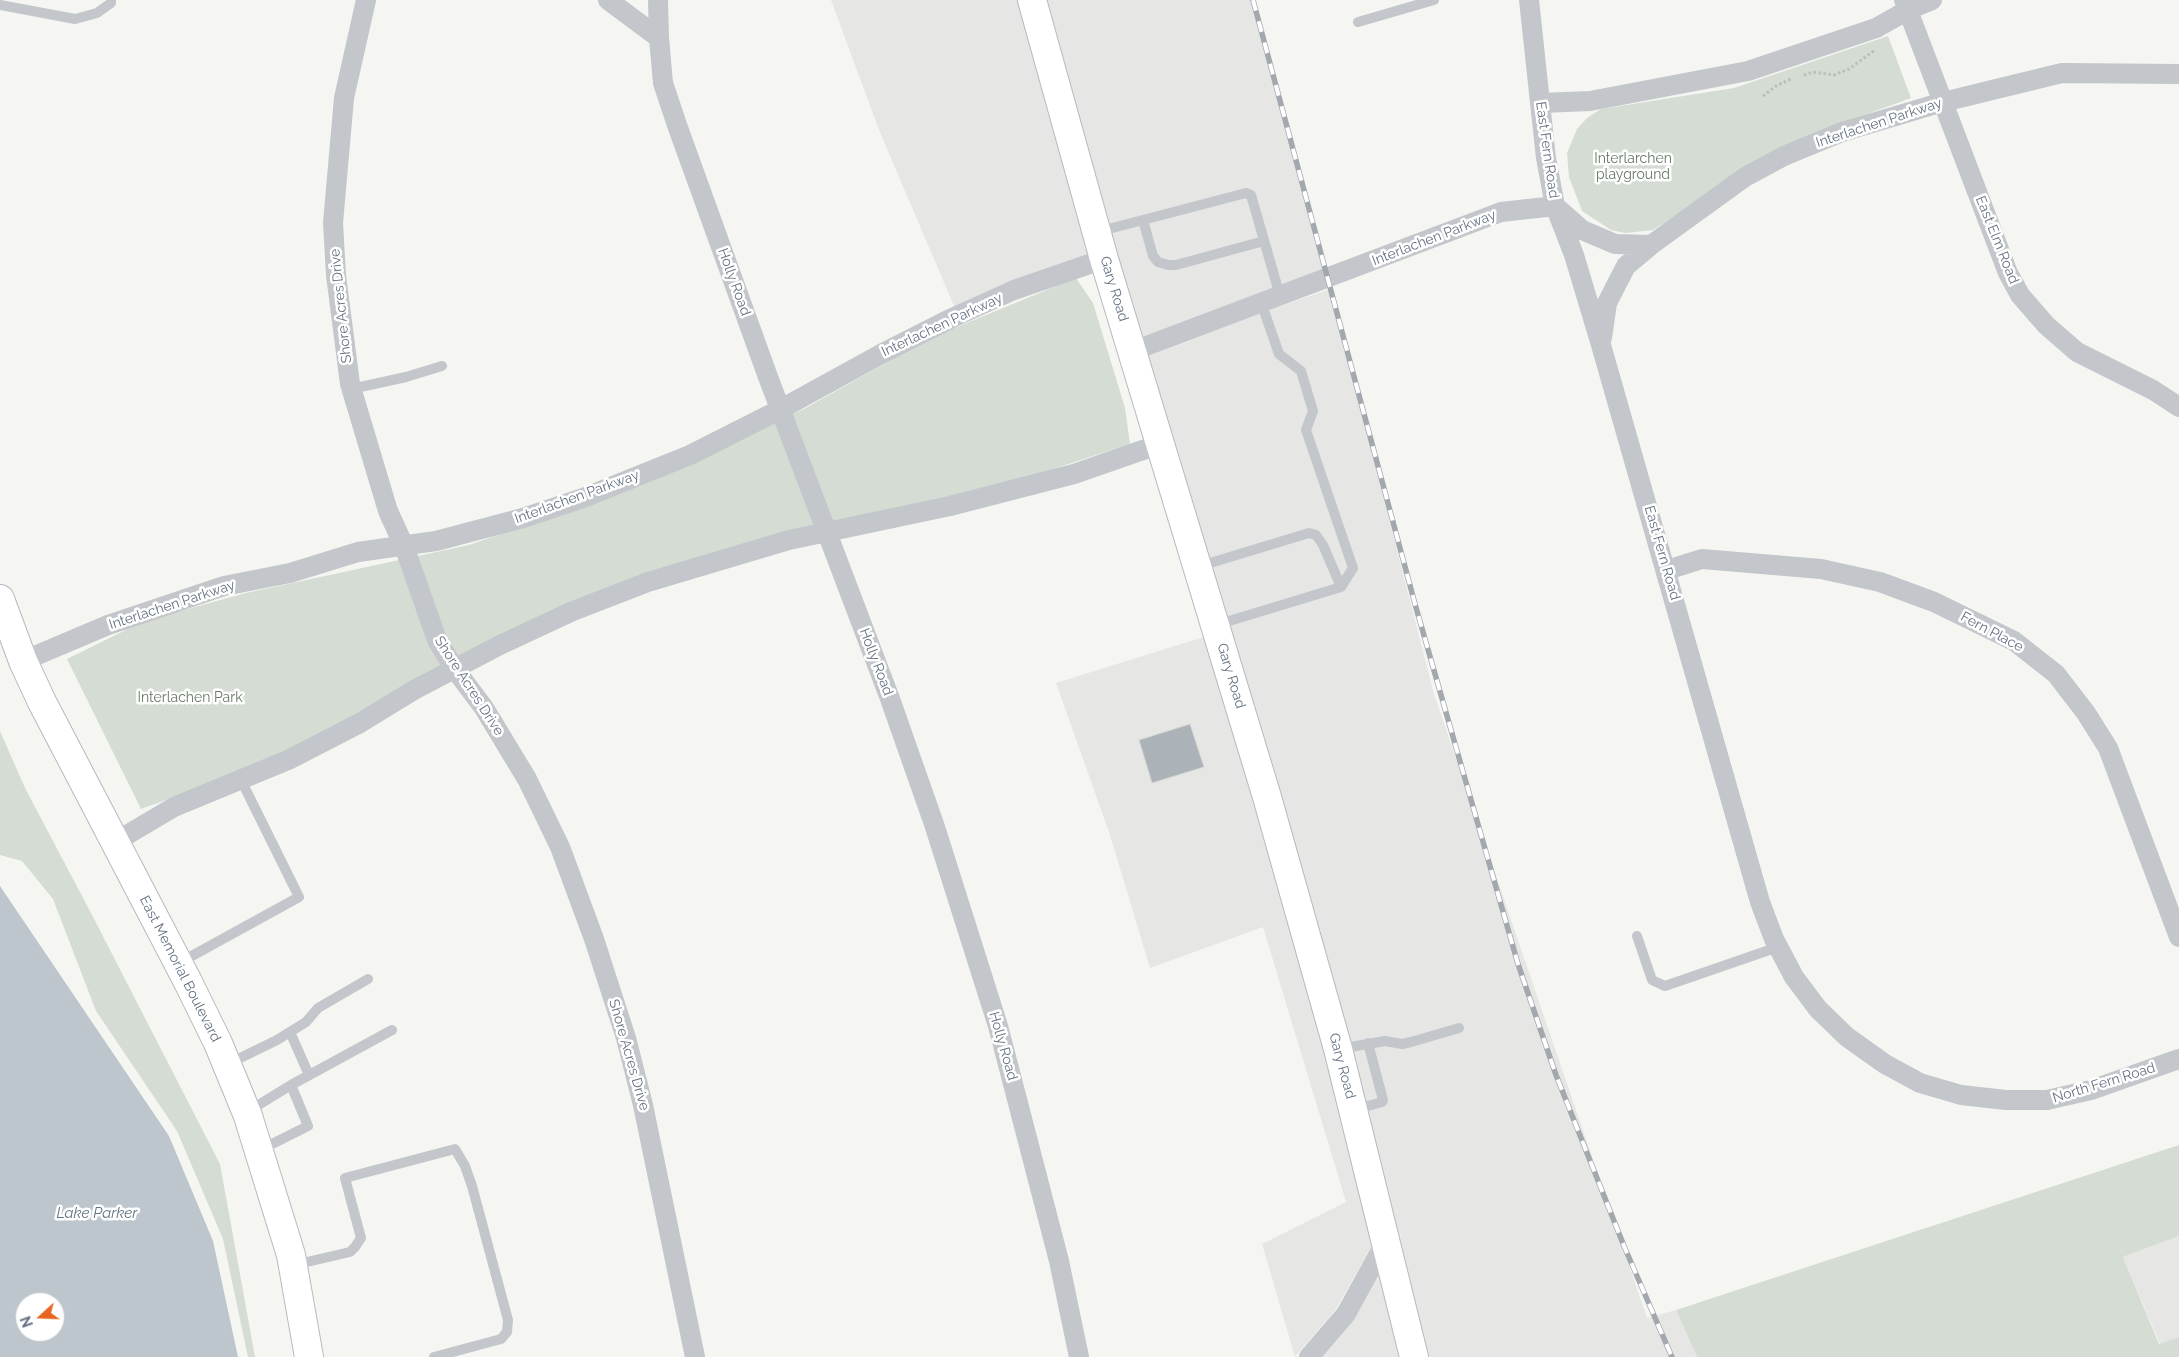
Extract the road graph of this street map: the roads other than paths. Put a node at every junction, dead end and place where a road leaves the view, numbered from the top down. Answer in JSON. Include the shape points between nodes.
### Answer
{"nodes":[{"id":1,"x":111,"y":0,"type":"edge"},
{"id":2,"x":366,"y":0,"type":"edge"},
{"id":3,"x":608,"y":0,"type":"edge"},
{"id":4,"x":658,"y":0,"type":"edge"},
{"id":5,"x":1032,"y":0,"type":"edge"},
{"id":6,"x":1434,"y":0,"type":"edge"},
{"id":7,"x":1529,"y":0,"type":"edge"},
{"id":8,"x":1932,"y":0,"type":"edge"},
{"id":9,"x":0,"y":5,"type":"edge"},
{"id":10,"x":1906,"y":5,"type":"edge"},
{"id":11,"x":1358,"y":22,"type":"dead end"},
{"id":12,"x":659,"y":38,"type":"junction"},
{"id":13,"x":2179,"y":74,"type":"edge"},
{"id":14,"x":1943,"y":102,"type":"junction"},
{"id":15,"x":1541,"y":103,"type":"junction"},
{"id":16,"x":1555,"y":206,"type":"junction"},
{"id":17,"x":1143,"y":220,"type":"junction"},
{"id":18,"x":1097,"y":232,"type":"junction"},
{"id":19,"x":1264,"y":241,"type":"junction"},
{"id":20,"x":1651,"y":245,"type":"junction"},
{"id":21,"x":1104,"y":259,"type":"junction"},
{"id":22,"x":1270,"y":299,"type":"junction"},
{"id":23,"x":1601,"y":345,"type":"junction"},
{"id":24,"x":1133,"y":351,"type":"junction"},
{"id":25,"x":442,"y":366,"type":"dead end"},
{"id":26,"x":352,"y":389,"type":"junction"},
{"id":27,"x":2179,"y":407,"type":"edge"},
{"id":28,"x":781,"y":410,"type":"junction"},
{"id":29,"x":1160,"y":444,"type":"junction"},
{"id":30,"x":827,"y":531,"type":"junction"},
{"id":31,"x":404,"y":546,"type":"junction"},
{"id":32,"x":1197,"y":567,"type":"junction"},
{"id":33,"x":1667,"y":570,"type":"junction"},
{"id":34,"x":1341,"y":587,"type":"junction"},
{"id":35,"x":0,"y":599,"type":"edge"},
{"id":36,"x":1215,"y":625,"type":"junction"},
{"id":37,"x":23,"y":661,"type":"junction"},
{"id":38,"x":454,"y":668,"type":"junction"},
{"id":39,"x":241,"y":780,"type":"junction"},
{"id":40,"x":115,"y":842,"type":"junction"},
{"id":41,"x":1637,"y":936,"type":"dead end"},
{"id":42,"x":2179,"y":937,"type":"edge"},
{"id":43,"x":1778,"y":947,"type":"junction"},
{"id":44,"x":178,"y":964,"type":"junction"},
{"id":45,"x":368,"y":979,"type":"dead end"},
{"id":46,"x":1459,"y":1028,"type":"dead end"},
{"id":47,"x":392,"y":1030,"type":"dead end"},
{"id":48,"x":290,"y":1032,"type":"junction"},
{"id":49,"x":1368,"y":1043,"type":"junction"},
{"id":50,"x":1338,"y":1049,"type":"junction"},
{"id":51,"x":2179,"y":1059,"type":"edge"},
{"id":52,"x":1885,"y":1064,"type":"joint"},
{"id":53,"x":227,"y":1065,"type":"junction"},
{"id":54,"x":309,"y":1075,"type":"junction"},
{"id":55,"x":290,"y":1085,"type":"junction"},
{"id":56,"x":1354,"y":1111,"type":"junction"},
{"id":57,"x":246,"y":1112,"type":"junction"},
{"id":58,"x":260,"y":1150,"type":"junction"},
{"id":59,"x":1386,"y":1241,"type":"junction"},
{"id":60,"x":293,"y":1266,"type":"junction"},
{"id":61,"x":309,"y":1357,"type":"edge"},
{"id":62,"x":434,"y":1357,"type":"edge"},
{"id":63,"x":695,"y":1357,"type":"edge"},
{"id":64,"x":1079,"y":1357,"type":"edge"},
{"id":65,"x":1309,"y":1357,"type":"edge"},
{"id":66,"x":1414,"y":1357,"type":"edge"}],
"edges":[{"from":1,"to":9,"type":"lane","via":[[97,13],[75,19]]},
{"from":2,"to":26,"type":"street","name":"Shore Acres Drive","via":[[344,98],[333,223],[341,327]]},
{"from":3,"to":12,"type":"street"},
{"from":4,"to":12,"type":"street","name":"Holly Road"},
{"from":5,"to":18,"type":"main road","name":"Gary Road"},
{"from":6,"to":11,"type":"lane"},
{"from":7,"to":15,"type":"street","name":"East Fern Road"},
{"from":8,"to":10,"type":"street"},
{"from":10,"to":14,"type":"street","name":"East Elm Road"},
{"from":10,"to":15,"type":"street","via":[[1876,28],[1748,71],[1590,101]]},
{"from":12,"to":28,"type":"street","name":"Holly Road","via":[[663,83]]},
{"from":13,"to":14,"type":"street","name":"Interlachen Parkway","via":[[2062,73]]},
{"from":14,"to":20,"type":"street","name":"Interlachen Parkway","via":[[1842,132],[1784,156],[1745,177]]},
{"from":14,"to":27,"type":"street","name":"East Elm Road","via":[[2008,273],[2020,295],[2046,325],[2077,352],[2153,390]]},
{"from":15,"to":16,"type":"street","name":"East Fern Road"},
{"from":16,"to":20,"type":"street","via":[[1582,230],[1615,244]]},
{"from":16,"to":22,"type":"street","name":"Interlachen Parkway","via":[[1502,212]]},
{"from":16,"to":23,"type":"street","name":"East Fern Road","via":[[1574,255]]},
{"from":17,"to":18,"type":"lane"},
{"from":17,"to":19,"type":"lane","via":[[1153,256],[1158,262],[1168,265],[1176,266]]},
{"from":17,"to":19,"type":"lane","via":[[1246,193],[1251,195]]},
{"from":18,"to":21,"type":"main road","name":"Gary Road"},
{"from":19,"to":22,"type":"lane"},
{"from":20,"to":23,"type":"street","name":"Interlachen Parkway","via":[[1626,266],[1606,303]]},
{"from":21,"to":24,"type":"main road","name":"Gary Road"},
{"from":21,"to":28,"type":"street","name":"Interlachen Parkway","via":[[1014,290],[952,318]]},
{"from":22,"to":24,"type":"street","name":"Interlachen Parkway"},
{"from":22,"to":34,"type":"lane","via":[[1279,354],[1301,371],[1313,411],[1306,430],[1353,568]]},
{"from":23,"to":33,"type":"street","name":"East Fern Road"},
{"from":24,"to":29,"type":"main road","name":"Gary Road"},
{"from":25,"to":26,"type":"lane"},
{"from":26,"to":31,"type":"street","name":"Shore Acres Drive","via":[[388,510]]},
{"from":28,"to":30,"type":"street","name":"Holly Road"},
{"from":28,"to":31,"type":"street","name":"Interlachen Parkway","via":[[690,455],[582,498],[523,518]]},
{"from":29,"to":30,"type":"street","via":[[1074,474],[950,506]]},
{"from":29,"to":32,"type":"main road","name":"Gary Road"},
{"from":30,"to":38,"type":"street","via":[[719,559],[648,582],[573,611]]},
{"from":30,"to":64,"type":"street","name":"Holly Road","via":[[889,696],[974,947],[1030,1146]]},
{"from":31,"to":37,"type":"street","name":"Interlachen Parkway","via":[[358,552],[290,574],[224,586],[108,625]]},
{"from":31,"to":38,"type":"street","name":"Shore Acres Drive","via":[[437,640]]},
{"from":32,"to":34,"type":"lane","via":[[1309,533],[1316,535],[1324,545]]},
{"from":32,"to":36,"type":"main road","name":"Gary Road"},
{"from":33,"to":42,"type":"street","name":"Fern Place","via":[[1702,559],[1821,569],[1880,582],[1934,602],[2014,641],[2056,674],[2086,712],[2108,748]]},
{"from":33,"to":43,"type":"street","name":"East Fern Road","via":[[1760,902]]},
{"from":34,"to":36,"type":"lane"},
{"from":35,"to":37,"type":"main road","name":"East Memorial Boulevard"},
{"from":36,"to":50,"type":"main road","name":"Gary Road"},
{"from":37,"to":40,"type":"main road","name":"East Memorial Boulevard"},
{"from":38,"to":39,"type":"street","via":[[360,723]]},
{"from":38,"to":63,"type":"street","name":"Shore Acres Drive","via":[[484,708],[527,779],[560,847],[594,939],[626,1038],[643,1105]]},
{"from":39,"to":40,"type":"street","via":[[174,807]]},
{"from":39,"to":44,"type":"lane","via":[[299,898]]},
{"from":40,"to":44,"type":"main road","name":"East Memorial Boulevard"},
{"from":41,"to":43,"type":"lane","via":[[1652,980],[1665,986]]},
{"from":43,"to":52,"type":"street","name":"East Fern Road","via":[[1794,977],[1818,1009],[1848,1037]]},
{"from":44,"to":53,"type":"main road","name":"East Memorial Boulevard"},
{"from":45,"to":48,"type":"lane","via":[[318,1008],[306,1022]]},
{"from":46,"to":49,"type":"lane","via":[[1402,1044]]},
{"from":47,"to":54,"type":"lane"},
{"from":48,"to":53,"type":"lane"},
{"from":48,"to":54,"type":"lane"},
{"from":49,"to":50,"type":"lane"},
{"from":49,"to":56,"type":"lane","via":[[1383,1100]]},
{"from":50,"to":56,"type":"main road","name":"Gary Road"},
{"from":51,"to":52,"type":"street","name":"North Fern Road","via":[[2091,1090],[2047,1100],[2006,1100],[1961,1094],[1920,1083]]},
{"from":53,"to":57,"type":"main road","name":"East Memorial Boulevard"},
{"from":54,"to":55,"type":"lane"},
{"from":55,"to":57,"type":"lane"},
{"from":55,"to":58,"type":"lane","via":[[308,1126]]},
{"from":56,"to":59,"type":"main road","name":"Gary Road"},
{"from":57,"to":58,"type":"main road","name":"East Memorial Boulevard"},
{"from":58,"to":60,"type":"main road","name":"East Memorial Boulevard"},
{"from":59,"to":65,"type":"street","via":[[1346,1314]]},
{"from":59,"to":66,"type":"main road","name":"Gary Road"},
{"from":60,"to":61,"type":"main road","name":"East Memorial Boulevard"},
{"from":60,"to":62,"type":"lane","via":[[343,1254],[355,1248],[361,1238],[345,1178],[455,1149],[472,1186],[508,1320],[507,1332],[501,1339]]}]}
